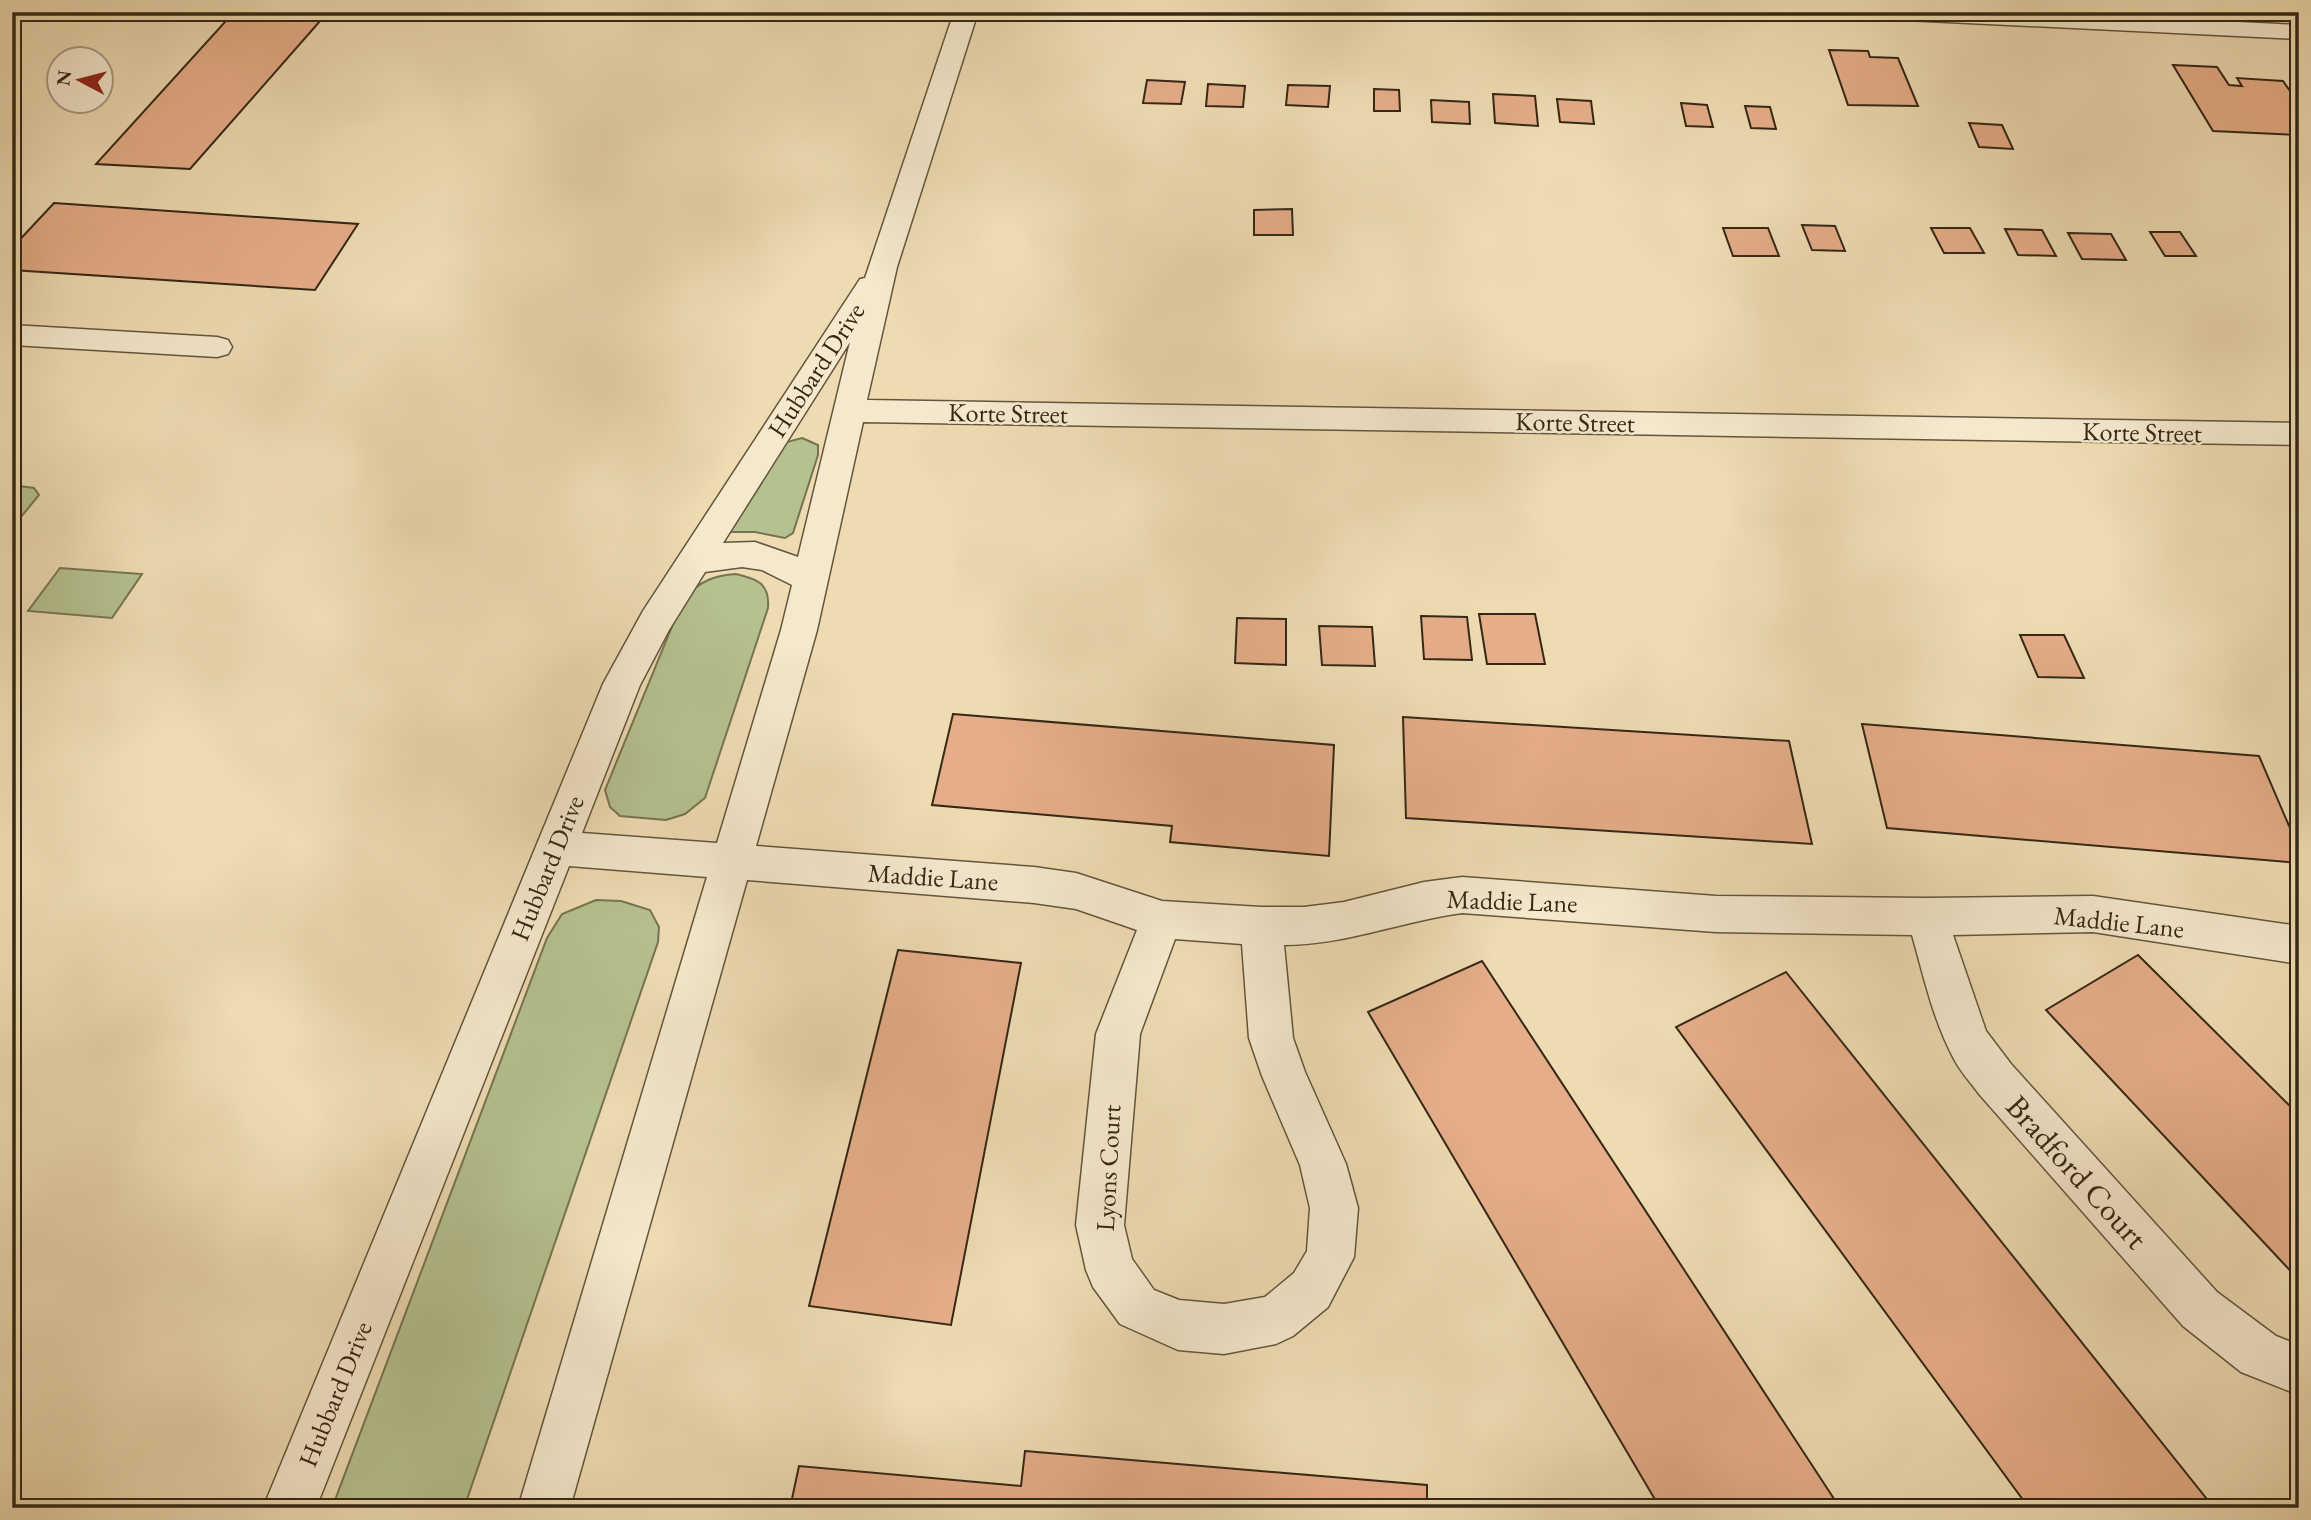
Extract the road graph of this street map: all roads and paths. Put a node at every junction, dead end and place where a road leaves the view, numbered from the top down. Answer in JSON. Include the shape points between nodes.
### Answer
{"nodes":[{"id":1,"x":967,"y":12,"type":"edge"},
{"id":2,"x":1885,"y":12,"type":"edge"},
{"id":3,"x":2299,"y":32,"type":"edge"},
{"id":4,"x":882,"y":267,"type":"junction"},
{"id":5,"x":12,"y":335,"type":"edge"},
{"id":6,"x":217,"y":347,"type":"dead end"},
{"id":7,"x":851,"y":411,"type":"junction"},
{"id":8,"x":2299,"y":434,"type":"edge"},
{"id":9,"x":693,"y":562,"type":"junction"},
{"id":10,"x":812,"y":580,"type":"junction"},
{"id":11,"x":555,"y":848,"type":"junction"},
{"id":12,"x":731,"y":863,"type":"junction"},
{"id":13,"x":1927,"y":917,"type":"junction"},
{"id":14,"x":1162,"y":920,"type":"junction"},
{"id":15,"x":1261,"y":926,"type":"junction"},
{"id":16,"x":2299,"y":945,"type":"edge"},
{"id":17,"x":2299,"y":1370,"type":"edge"},
{"id":18,"x":289,"y":1508,"type":"edge"},
{"id":19,"x":544,"y":1508,"type":"edge"}],
"edges":[{"from":1,"to":4,"type":"street","name":"Hubbard Drive"},
{"from":2,"to":3,"type":"street"},
{"from":4,"to":7,"type":"street","name":"Hubbard Drive"},
{"from":4,"to":9,"type":"street","name":"Hubbard Drive"},
{"from":5,"to":6,"type":"street"},
{"from":7,"to":8,"type":"street","name":"Korte Street"},
{"from":7,"to":10,"type":"street","name":"Hubbard Drive"},
{"from":9,"to":10,"type":"street","via":[[754,553]]},
{"from":9,"to":11,"type":"street","name":"Hubbard Drive","via":[[622,684]]},
{"from":10,"to":12,"type":"street","name":"Hubbard Drive"},
{"from":11,"to":12,"type":"street","name":"Maddie Lane"},
{"from":11,"to":18,"type":"street","name":"Hubbard Drive"},
{"from":12,"to":14,"type":"street","name":"Maddie Lane","via":[[1034,885],[1076,891]]},
{"from":12,"to":19,"type":"street","name":"Hubbard Drive"},
{"from":13,"to":15,"type":"street","name":"Maddie Lane","via":[[1716,914],[1462,895],[1344,921]]},
{"from":13,"to":16,"type":"street","name":"Maddie Lane","via":[[2093,914]]},
{"from":13,"to":17,"type":"street","name":"Bradford Court","via":[[1955,1011],[1970,1046],[1995,1079],[2200,1309],[2259,1354]]},
{"from":14,"to":15,"type":"street","name":"Maddie Lane"},
{"from":14,"to":15,"type":"street","name":"Lyons Court","via":[[1118,1034],[1100,1225],[1110,1270],[1137,1307],[1178,1325],[1224,1329],[1276,1319],[1311,1290],[1330,1257],[1334,1208],[1323,1164],[1271,1038]]}]}
